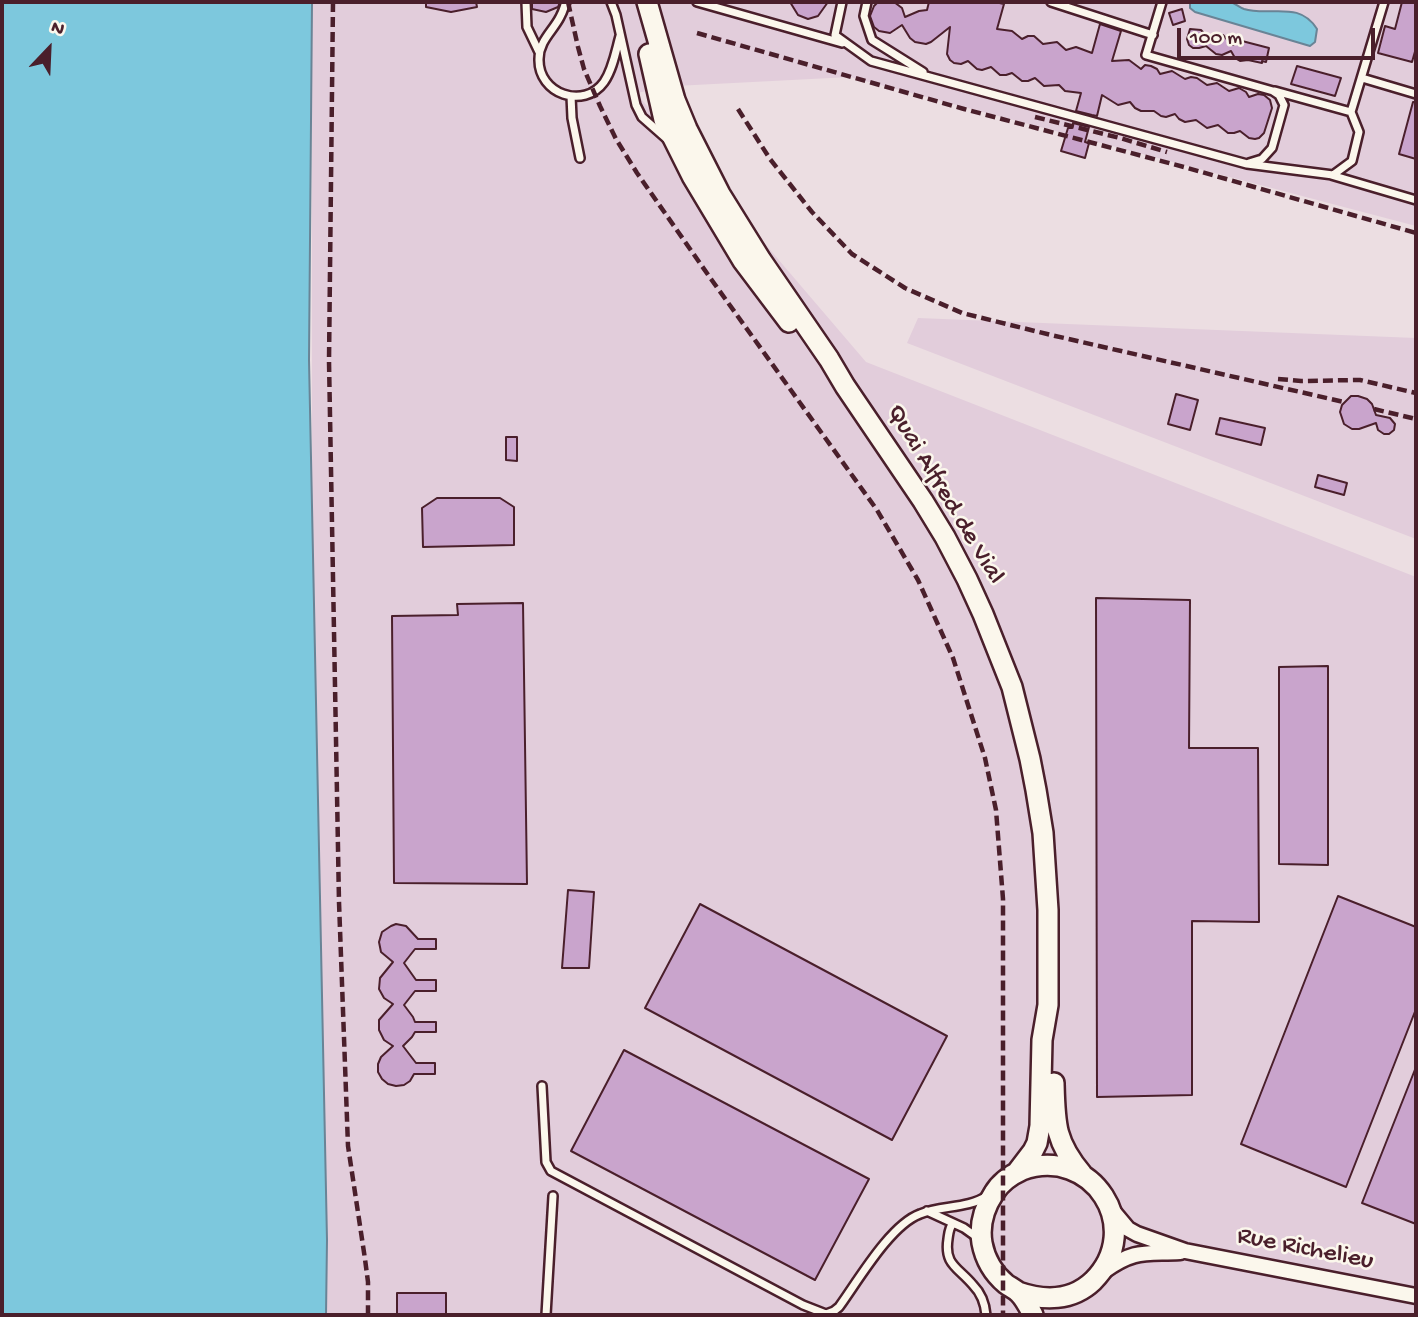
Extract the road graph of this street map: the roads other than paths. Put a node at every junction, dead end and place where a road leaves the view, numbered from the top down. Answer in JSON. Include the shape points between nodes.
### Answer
{"nodes":[{"id":1,"x":526,"y":2,"type":"edge"},
{"id":2,"x":566,"y":2,"type":"edge"},
{"id":3,"x":611,"y":2,"type":"edge"},
{"id":4,"x":638,"y":2,"type":"edge"},
{"id":5,"x":696,"y":2,"type":"edge"},
{"id":6,"x":842,"y":2,"type":"edge"},
{"id":7,"x":867,"y":2,"type":"edge"},
{"id":8,"x":1051,"y":2,"type":"edge"},
{"id":9,"x":1162,"y":2,"type":"edge"},
{"id":10,"x":1384,"y":2,"type":"edge"},
{"id":11,"x":650,"y":8,"type":"edge"},
{"id":12,"x":1153,"y":35,"type":"junction"},
{"id":13,"x":620,"y":36,"type":"junction"},
{"id":14,"x":849,"y":46,"type":"junction"},
{"id":15,"x":540,"y":52,"type":"junction"},
{"id":16,"x":933,"y":78,"type":"junction"},
{"id":17,"x":1362,"y":78,"type":"junction"},
{"id":18,"x":1273,"y":91,"type":"junction"},
{"id":19,"x":1416,"y":94,"type":"edge"},
{"id":20,"x":571,"y":96,"type":"junction"},
{"id":21,"x":1352,"y":112,"type":"junction"},
{"id":22,"x":676,"y":146,"type":"junction"},
{"id":23,"x":580,"y":158,"type":"dead end"},
{"id":24,"x":1247,"y":164,"type":"junction"},
{"id":25,"x":1331,"y":175,"type":"junction"},
{"id":26,"x":1416,"y":200,"type":"edge"},
{"id":27,"x":845,"y":386,"type":"junction"},
{"id":28,"x":1048,"y":1005,"type":"junction"},
{"id":29,"x":542,"y":1086,"type":"dead end"},
{"id":30,"x":1017,"y":1172,"type":"junction"},
{"id":31,"x":1082,"y":1175,"type":"junction"},
{"id":32,"x":996,"y":1189,"type":"junction"},
{"id":33,"x":554,"y":1196,"type":"dead end"},
{"id":34,"x":1111,"y":1209,"type":"junction"},
{"id":35,"x":927,"y":1211,"type":"junction"},
{"id":36,"x":953,"y":1223,"type":"junction"},
{"id":37,"x":981,"y":1241,"type":"junction"},
{"id":38,"x":1185,"y":1251,"type":"junction"},
{"id":39,"x":1100,"y":1274,"type":"junction"},
{"id":40,"x":1018,"y":1292,"type":"junction"},
{"id":41,"x":1076,"y":1292,"type":"junction"},
{"id":42,"x":1416,"y":1296,"type":"edge"},
{"id":43,"x":546,"y":1315,"type":"edge"},
{"id":44,"x":986,"y":1315,"type":"edge"},
{"id":45,"x":1032,"y":1315,"type":"edge"},
{"id":46,"x":1060,"y":1315,"type":"edge"}],
"edges":[{"from":1,"to":15,"type":"lane","via":[[527,27]]},
{"from":2,"to":15,"type":"lane"},
{"from":3,"to":13,"type":"lane"},
{"from":4,"to":22,"type":"main road","name":"Quai Alfred de Vial","via":[[664,120]]},
{"from":5,"to":14,"type":"lane"},
{"from":6,"to":14,"type":"lane","via":[[835,35]]},
{"from":7,"to":16,"type":"lane","via":[[864,16],[872,40]]},
{"from":8,"to":12,"type":"lane"},
{"from":9,"to":12,"type":"lane"},
{"from":10,"to":17,"type":"lane"},
{"from":11,"to":27,"type":"main road","name":"Quai Alfred de Vial","via":[[676,100],[720,194]]},
{"from":12,"to":18,"type":"lane","via":[[1146,55]]},
{"from":13,"to":20,"type":"lane","via":[[604,83],[588,94]]},
{"from":13,"to":22,"type":"lane","via":[[642,117]]},
{"from":14,"to":16,"type":"lane","via":[[871,61]]},
{"from":15,"to":20,"type":"lane","via":[[540,71],[546,83]]},
{"from":16,"to":24,"type":"lane"},
{"from":17,"to":19,"type":"lane"},
{"from":17,"to":21,"type":"lane"},
{"from":18,"to":21,"type":"lane"},
{"from":18,"to":24,"type":"lane","via":[[1284,105],[1272,148],[1262,159]]},
{"from":20,"to":23,"type":"lane"},
{"from":21,"to":25,"type":"lane","via":[[1359,132],[1352,162]]},
{"from":22,"to":27,"type":"main road","name":"Quai Alfred de Vial","via":[[743,261],[823,365]]},
{"from":24,"to":25,"type":"lane"},
{"from":25,"to":26,"type":"lane"},
{"from":27,"to":28,"type":"main road","name":"Quai Alfred de Vial","via":[[945,537],[1012,687],[1042,832]]},
{"from":28,"to":30,"type":"main road","name":"Quai Alfred de Vial","via":[[1042,1040],[1039,1135]]},
{"from":28,"to":31,"type":"main road","name":"Quai Alfred de Vial","via":[[1057,1132]]},
{"from":29,"to":35,"type":"lane","via":[[546,1162],[551,1171],[816,1311],[826,1314],[839,1307],[896,1231]]},
{"from":30,"to":31,"type":"main road","via":[[1050,1165]]},
{"from":30,"to":32,"type":"main road"},
{"from":31,"to":34,"type":"main road","via":[[1099,1189]]},
{"from":32,"to":35,"type":"lane","via":[[981,1199]]},
{"from":32,"to":37,"type":"main road","via":[[981,1222]]},
{"from":33,"to":43,"type":"lane"},
{"from":34,"to":38,"type":"street","name":"Rue Richelieu","via":[[1128,1229]]},
{"from":34,"to":39,"type":"main road","via":[[1114,1243]]},
{"from":35,"to":36,"type":"lane"},
{"from":36,"to":37,"type":"lane"},
{"from":36,"to":44,"type":"lane","via":[[946,1252],[983,1300]]},
{"from":37,"to":40,"type":"main road","via":[[994,1271]]},
{"from":38,"to":39,"type":"street","name":"Rue Richelieu","via":[[1140,1253]]},
{"from":38,"to":42,"type":"street","name":"Rue Richelieu"},
{"from":39,"to":41,"type":"main road"},
{"from":40,"to":41,"type":"main road","via":[[1047,1298]]},
{"from":40,"to":45,"type":"main road"},
{"from":41,"to":46,"type":"main road"}]}
